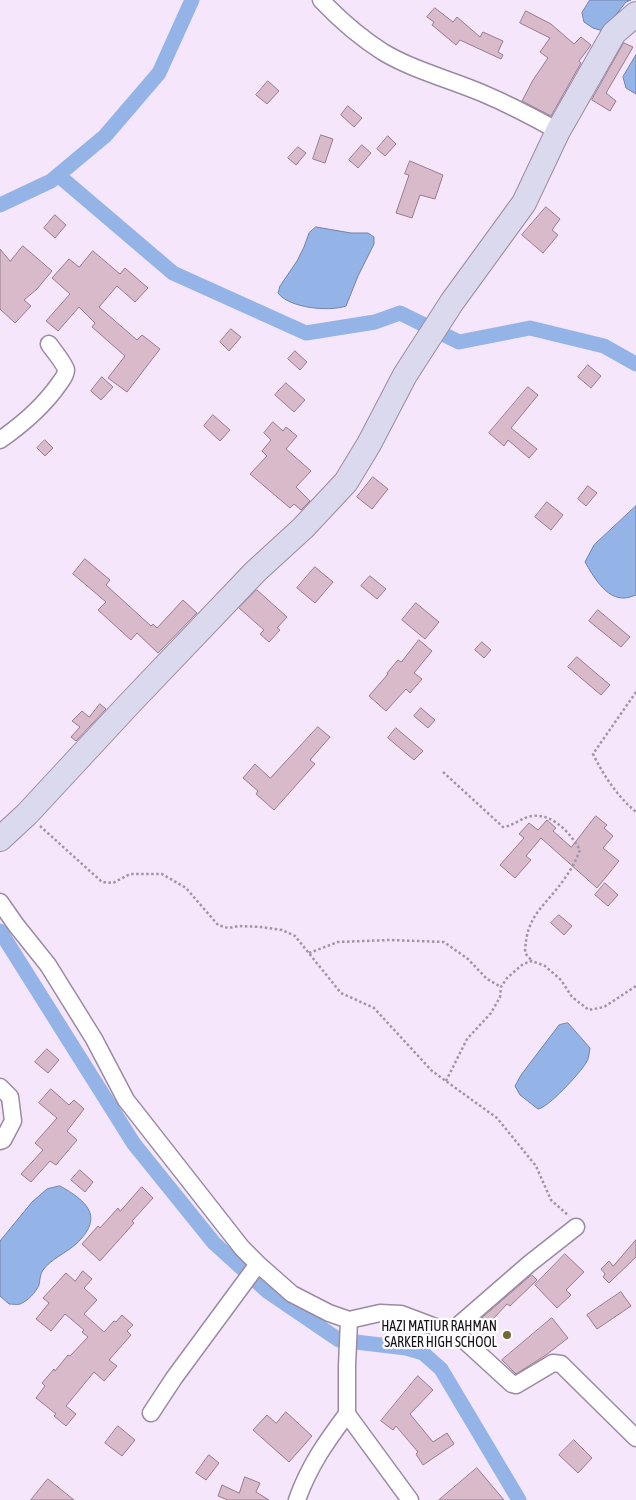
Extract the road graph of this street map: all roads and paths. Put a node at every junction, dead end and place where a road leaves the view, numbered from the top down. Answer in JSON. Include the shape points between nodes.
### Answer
{"nodes":[{"id":1,"x":321,"y":0,"type":"edge"},
{"id":2,"x":636,"y":14,"type":"edge"},
{"id":3,"x":558,"y":131,"type":"junction"},
{"id":4,"x":49,"y":344,"type":"dead end"},
{"id":5,"x":0,"y":440,"type":"edge"},
{"id":6,"x":636,"y":692,"type":"edge"},
{"id":7,"x":443,"y":772,"type":"dead end"},
{"id":8,"x":636,"y":812,"type":"edge"},
{"id":9,"x":27,"y":814,"type":"junction"},
{"id":10,"x":0,"y":838,"type":"edge"},
{"id":11,"x":0,"y":902,"type":"edge"},
{"id":12,"x":309,"y":953,"type":"junction"},
{"id":13,"x":532,"y":960,"type":"junction"},
{"id":14,"x":636,"y":986,"type":"edge"},
{"id":15,"x":501,"y":987,"type":"junction"},
{"id":16,"x":446,"y":1081,"type":"junction"},
{"id":17,"x":0,"y":1088,"type":"edge"},
{"id":18,"x":0,"y":1141,"type":"edge"},
{"id":19,"x":576,"y":1227,"type":"joint"},
{"id":20,"x":257,"y":1265,"type":"junction"},
{"id":21,"x":349,"y":1326,"type":"junction"},
{"id":22,"x":453,"y":1330,"type":"junction"},
{"id":23,"x":151,"y":1413,"type":"dead end"},
{"id":24,"x":347,"y":1414,"type":"junction"},
{"id":25,"x":636,"y":1438,"type":"edge"},
{"id":26,"x":297,"y":1500,"type":"edge"},
{"id":27,"x":410,"y":1500,"type":"edge"}],
"edges":[{"from":1,"to":3,"type":"street","via":[[383,52],[533,116]]},
{"from":2,"to":3,"type":"main road","via":[[614,33]]},
{"from":3,"to":9,"type":"main road","via":[[524,203],[452,302],[405,375],[346,482],[242,586]]},
{"from":4,"to":5,"type":"street","via":[[64,365],[64,377],[46,402]]},
{"from":6,"to":8,"type":"path","via":[[593,754],[606,779]]},
{"from":7,"to":13,"type":"path","via":[[503,827],[531,816],[548,817],[572,836],[580,850],[565,878],[530,923],[525,953]]},
{"from":9,"to":10,"type":"main road"},
{"from":9,"to":12,"type":"path","via":[[102,882],[112,883],[130,874],[162,874],[186,888],[218,925],[282,930],[295,936]]},
{"from":11,"to":20,"type":"street","via":[[48,965],[94,1039],[126,1100]]},
{"from":12,"to":15,"type":"path","via":[[338,942],[444,942]]},
{"from":12,"to":16,"type":"path","via":[[341,993],[374,1008],[432,1071]]},
{"from":13,"to":14,"type":"path","via":[[561,980],[572,997],[589,1010],[604,1007]]},
{"from":13,"to":15,"type":"path","via":[[523,964]]},
{"from":15,"to":16,"type":"path","via":[[500,997],[491,1013],[467,1039]]},
{"from":16,"to":19,"type":"path","via":[[497,1118],[536,1166],[551,1200],[575,1221]]},
{"from":17,"to":18,"type":"street","via":[[10,1097],[13,1121]]},
{"from":19,"to":22,"type":"street"},
{"from":20,"to":21,"type":"street","via":[[292,1294]]},
{"from":20,"to":23,"type":"street"},
{"from":21,"to":22,"type":"street","via":[[380,1313],[401,1314]]},
{"from":21,"to":24,"type":"street"},
{"from":22,"to":25,"type":"street","via":[[512,1384],[516,1385],[553,1363],[561,1364]]},
{"from":24,"to":26,"type":"street","via":[[323,1445]]},
{"from":24,"to":27,"type":"street"}]}
